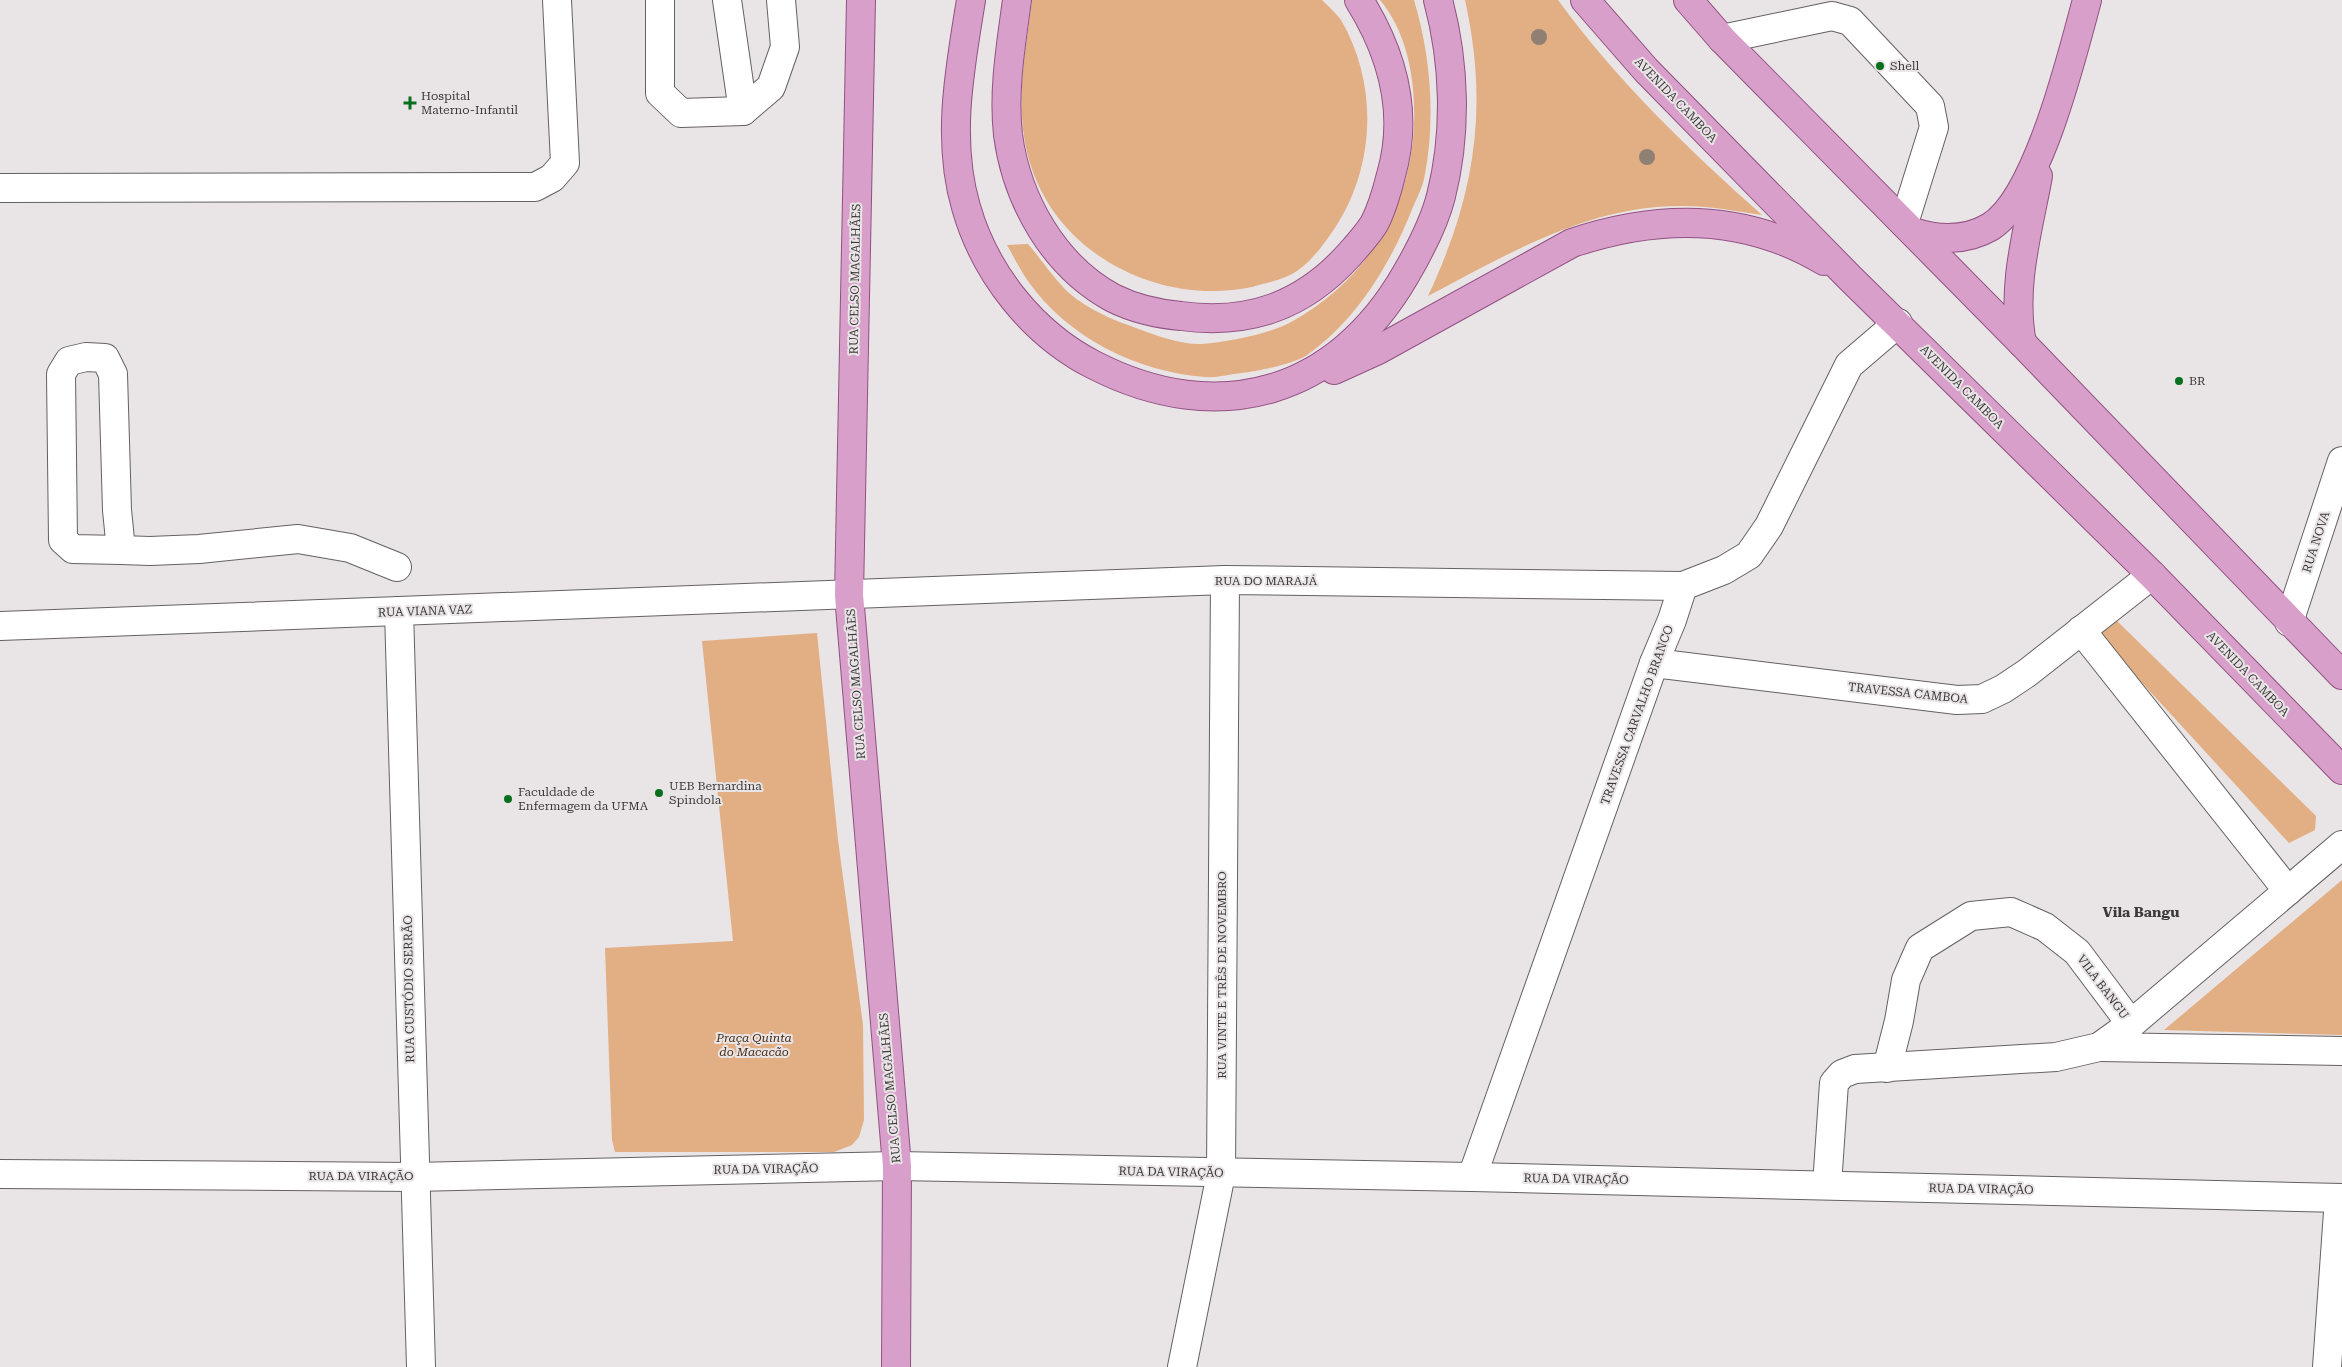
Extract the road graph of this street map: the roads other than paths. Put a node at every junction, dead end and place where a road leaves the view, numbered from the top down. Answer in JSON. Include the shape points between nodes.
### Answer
{"nodes":[{"id":1,"x":557,"y":0,"type":"edge"},
{"id":2,"x":660,"y":0,"type":"edge"},
{"id":3,"x":727,"y":0,"type":"edge"},
{"id":4,"x":781,"y":0,"type":"edge"},
{"id":5,"x":861,"y":0,"type":"edge"},
{"id":6,"x":971,"y":0,"type":"edge"},
{"id":7,"x":1017,"y":0,"type":"edge"},
{"id":8,"x":1359,"y":0,"type":"edge"},
{"id":9,"x":1438,"y":0,"type":"edge"},
{"id":10,"x":1586,"y":0,"type":"edge"},
{"id":11,"x":1688,"y":0,"type":"edge"},
{"id":12,"x":1698,"y":0,"type":"edge"},
{"id":13,"x":2087,"y":0,"type":"edge"},
{"id":14,"x":2101,"y":0,"type":"edge"},
{"id":15,"x":1717,"y":34,"type":"junction"},
{"id":16,"x":2069,"y":68,"type":"junction"},
{"id":17,"x":743,"y":111,"type":"junction"},
{"id":18,"x":2044,"y":137,"type":"junction"},
{"id":19,"x":0,"y":188,"type":"edge"},
{"id":20,"x":1908,"y":228,"type":"junction"},
{"id":21,"x":1849,"y":277,"type":"junction"},
{"id":22,"x":1898,"y":323,"type":"junction"},
{"id":23,"x":2022,"y":342,"type":"junction"},
{"id":24,"x":1280,"y":387,"type":"junction"},
{"id":25,"x":2340,"y":475,"type":"edge"},
{"id":26,"x":120,"y":550,"type":"junction"},
{"id":27,"x":397,"y":567,"type":"dead end"},
{"id":28,"x":2152,"y":575,"type":"junction"},
{"id":29,"x":1225,"y":580,"type":"junction"},
{"id":30,"x":1683,"y":586,"type":"junction"},
{"id":31,"x":849,"y":595,"type":"junction"},
{"id":32,"x":399,"y":611,"type":"junction"},
{"id":33,"x":2289,"y":622,"type":"junction"},
{"id":34,"x":0,"y":626,"type":"edge"},
{"id":35,"x":2081,"y":630,"type":"junction"},
{"id":36,"x":1654,"y":663,"type":"junction"},
{"id":37,"x":2342,"y":675,"type":"edge"},
{"id":38,"x":2342,"y":770,"type":"edge"},
{"id":39,"x":2342,"y":845,"type":"edge"},
{"id":40,"x":2288,"y":891,"type":"junction"},
{"id":41,"x":2131,"y":1024,"type":"junction"},
{"id":42,"x":2099,"y":1047,"type":"junction"},
{"id":43,"x":2342,"y":1050,"type":"edge"},
{"id":44,"x":1888,"y":1068,"type":"junction"},
{"id":45,"x":896,"y":1166,"type":"junction"},
{"id":46,"x":0,"y":1174,"type":"edge"},
{"id":47,"x":1221,"y":1174,"type":"junction"},
{"id":48,"x":1472,"y":1176,"type":"junction"},
{"id":49,"x":414,"y":1177,"type":"junction"},
{"id":50,"x":1827,"y":1186,"type":"junction"},
{"id":51,"x":2340,"y":1198,"type":"edge"},
{"id":52,"x":421,"y":1367,"type":"edge"},
{"id":53,"x":896,"y":1367,"type":"edge"},
{"id":54,"x":1182,"y":1367,"type":"edge"},
{"id":55,"x":2327,"y":1367,"type":"edge"}],
"edges":[{"from":1,"to":19,"type":"street","via":[[565,162],[552,178],[535,187]]},
{"from":2,"to":17,"type":"street","via":[[660,93],[681,113]]},
{"from":3,"to":17,"type":"street"},
{"from":4,"to":17,"type":"street","via":[[785,47],[771,87]]},
{"from":5,"to":31,"type":"main road","name":"RUA CELSO MAGALHÃES"},
{"from":6,"to":24,"type":"main road","via":[[956,103],[956,136],[966,206],[990,263],[1025,313],[1074,355],[1140,384],[1209,396],[1239,395]]},
{"from":7,"to":8,"type":"main road","via":[[1007,70],[1008,135],[1021,187],[1043,232],[1078,273],[1115,299],[1168,315],[1218,318],[1266,311],[1308,292],[1363,240],[1381,207],[1396,151],[1398,101],[1388,55]]},
{"from":9,"to":24,"type":"main road","via":[[1446,28],[1450,62],[1452,132],[1441,198],[1431,227],[1390,302],[1362,335],[1319,369]]},
{"from":10,"to":21,"type":"main road","name":"AVENIDA CAMBOA","via":[[1646,70]]},
{"from":11,"to":15,"type":"main road"},
{"from":12,"to":15,"type":"main road"},
{"from":13,"to":16,"type":"main road"},
{"from":14,"to":16,"type":"main road"},
{"from":15,"to":20,"type":"main road"},
{"from":15,"to":20,"type":"street","via":[[1832,16],[1850,21],[1930,106],[1934,127]]},
{"from":16,"to":18,"type":"main road"},
{"from":18,"to":20,"type":"main road","via":[[2020,196],[1990,227],[1976,234],[1945,238]]},
{"from":18,"to":23,"type":"main road","via":[[2019,274],[2017,302]]},
{"from":20,"to":23,"type":"main road"},
{"from":21,"to":22,"type":"main road","name":"AVENIDA CAMBOA"},
{"from":21,"to":24,"type":"main road","via":[[1812,254],[1759,233],[1682,221],[1634,225],[1572,243],[1378,350],[1319,377]]},
{"from":22,"to":28,"type":"main road","name":"AVENIDA CAMBOA"},
{"from":22,"to":30,"type":"street","via":[[1849,365],[1769,526],[1749,555],[1724,570]]},
{"from":23,"to":33,"type":"main road"},
{"from":25,"to":33,"type":"street","name":"RUA NOVA"},
{"from":26,"to":26,"type":"street","via":[[73,549],[63,540],[61,374],[69,361],[86,357],[105,358],[113,374]]},
{"from":26,"to":27,"type":"street","via":[[199,549],[298,539],[350,548]]},
{"from":28,"to":35,"type":"street","name":"TRAVESSA CAMBOA"},
{"from":28,"to":38,"type":"main road","name":"AVENIDA CAMBOA"},
{"from":29,"to":30,"type":"street","name":"RUA DO MARAJÁ"},
{"from":29,"to":31,"type":"street","name":"RUA DO MARAJÁ"},
{"from":29,"to":47,"type":"street","name":"RUA VINTE E TRÊS DE NOVEMBRO"},
{"from":30,"to":36,"type":"street","name":"TRAVESSA CARVALHO BRANCO"},
{"from":31,"to":32,"type":"street","name":"RUA VIANA VAZ"},
{"from":31,"to":45,"type":"main road","name":"RUA CELSO MAGALHÃES"},
{"from":32,"to":34,"type":"street","name":"RUA VIANA VAZ"},
{"from":32,"to":49,"type":"street","name":"RUA CUSTÓDIO SERRÃO"},
{"from":33,"to":37,"type":"main road"},
{"from":35,"to":36,"type":"street","name":"TRAVESSA CAMBOA","via":[[2027,673],[1982,699],[1957,700]]},
{"from":35,"to":40,"type":"street"},
{"from":36,"to":48,"type":"street","name":"TRAVESSA CARVALHO BRANCO"},
{"from":39,"to":40,"type":"street","name":"VILA BANGU"},
{"from":40,"to":41,"type":"street","name":"VILA BANGU"},
{"from":41,"to":42,"type":"street","name":"VILA BANGU"},
{"from":41,"to":44,"type":"street","name":"VILA BANGU","via":[[2077,952],[2046,927],[2011,912],[1971,916],[1920,948],[1906,980]]},
{"from":42,"to":43,"type":"street"},
{"from":42,"to":44,"type":"street","name":"VILA BANGU","via":[[2056,1057]]},
{"from":44,"to":50,"type":"street","name":"VILA BANGU","via":[[1848,1070],[1834,1083]]},
{"from":45,"to":47,"type":"street","name":"RUA DA VIRAÇÃO"},
{"from":45,"to":49,"type":"street","name":"RUA DA VIRAÇÃO"},
{"from":45,"to":53,"type":"main road","name":"RUA CELSO MAGALHÃES"},
{"from":46,"to":49,"type":"street","name":"RUA DA VIRAÇÃO"},
{"from":47,"to":48,"type":"street","name":"RUA DA VIRAÇÃO"},
{"from":47,"to":54,"type":"street","name":"RUA VINTE E TRÊS DE NOVEMBRO"},
{"from":48,"to":50,"type":"street","name":"RUA DA VIRAÇÃO"},
{"from":49,"to":52,"type":"street","name":"RUA CUSTÓDIO SERRÃO"},
{"from":50,"to":51,"type":"street","name":"RUA DA VIRAÇÃO"},
{"from":51,"to":55,"type":"street"}]}
